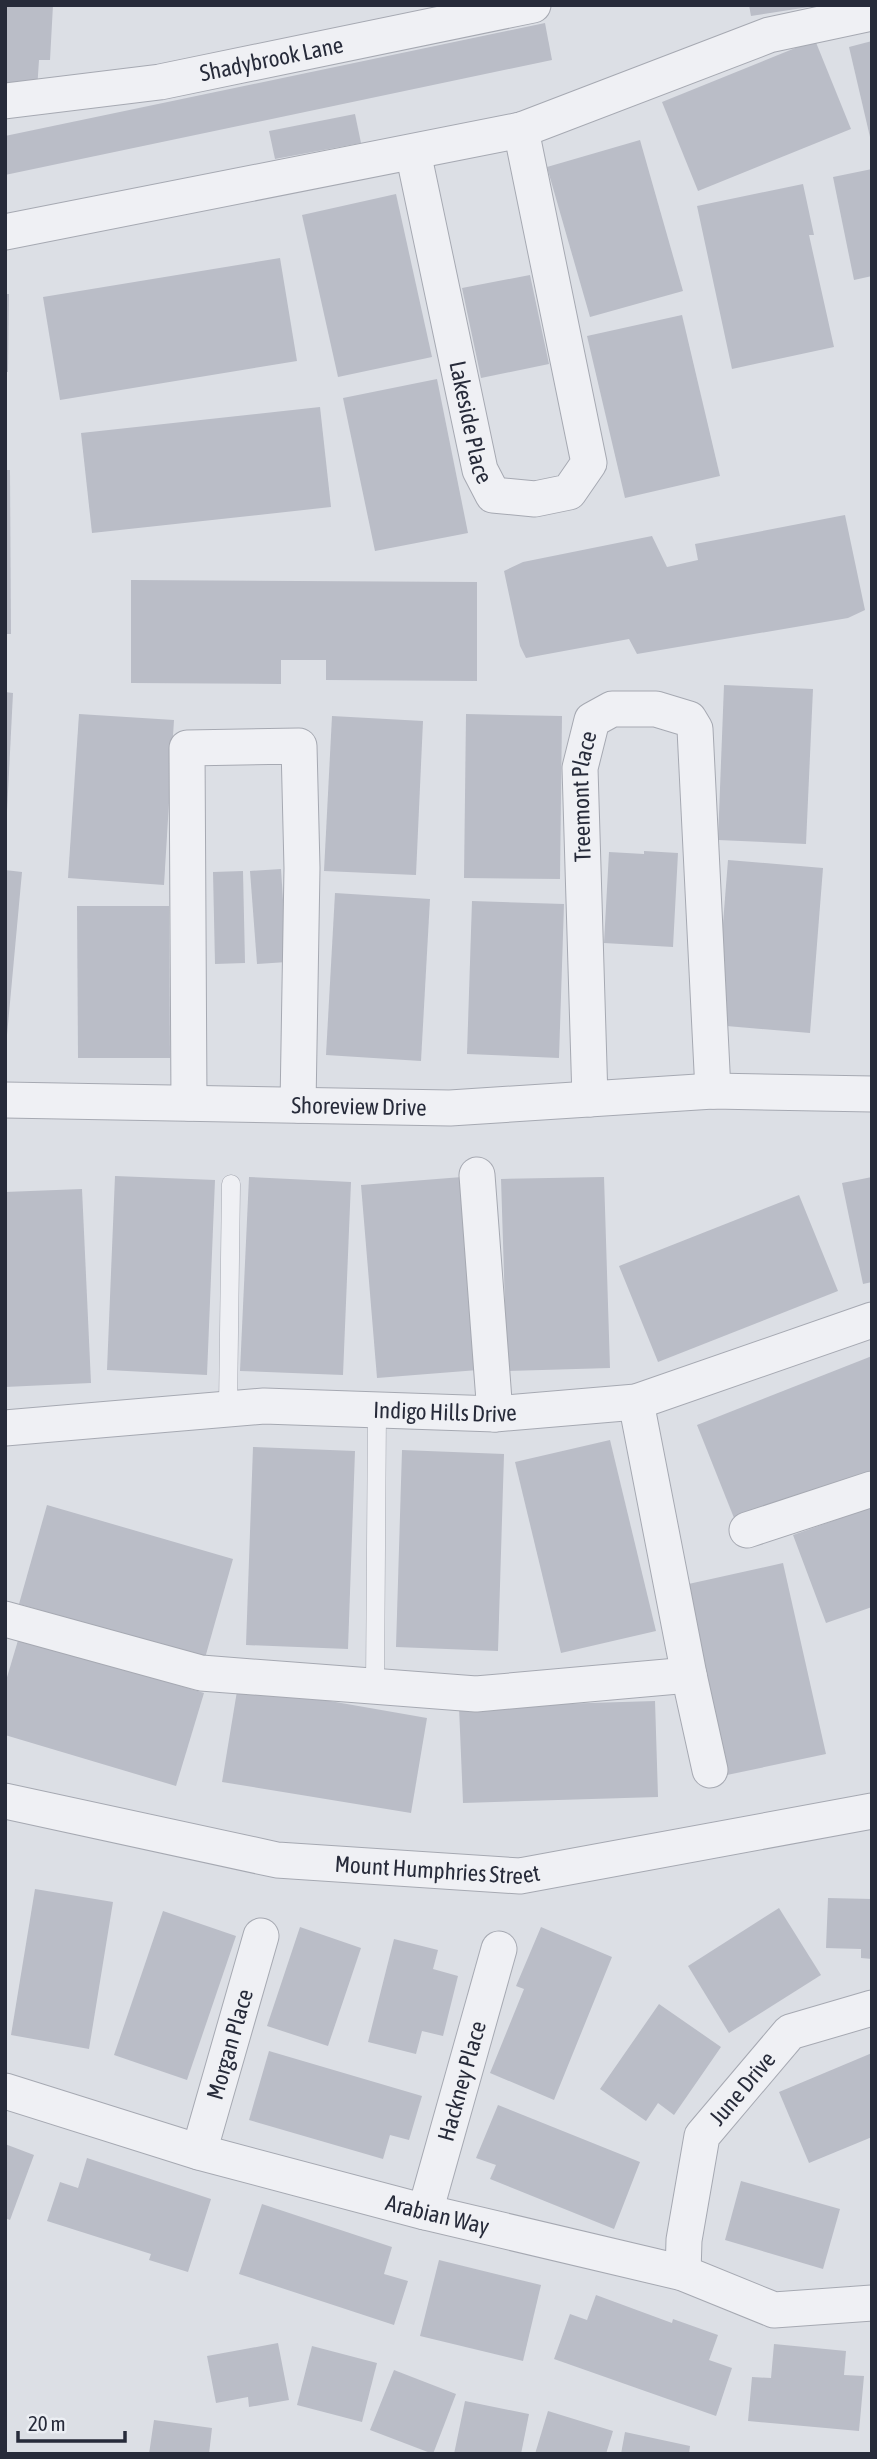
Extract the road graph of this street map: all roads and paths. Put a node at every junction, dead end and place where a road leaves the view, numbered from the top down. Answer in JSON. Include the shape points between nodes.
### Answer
{"nodes":[{"id":1,"x":533,"y":5,"type":"edge"},
{"id":2,"x":872,"y":13,"type":"edge"},
{"id":3,"x":5,"y":101,"type":"edge"},
{"id":4,"x":521,"y":130,"type":"junction"},
{"id":5,"x":414,"y":152,"type":"junction"},
{"id":6,"x":5,"y":232,"type":"edge"},
{"id":7,"x":713,"y":1091,"type":"junction"},
{"id":8,"x":872,"y":1094,"type":"edge"},
{"id":9,"x":590,"y":1099,"type":"junction"},
{"id":10,"x":5,"y":1100,"type":"edge"},
{"id":11,"x":189,"y":1103,"type":"junction"},
{"id":12,"x":298,"y":1105,"type":"junction"},
{"id":13,"x":477,"y":1175,"type":"dead end"},
{"id":14,"x":231,"y":1184,"type":"dead end"},
{"id":15,"x":872,"y":1320,"type":"edge"},
{"id":16,"x":636,"y":1402,"type":"junction"},
{"id":17,"x":229,"y":1408,"type":"junction"},
{"id":18,"x":377,"y":1410,"type":"junction"},
{"id":19,"x":495,"y":1415,"type":"junction"},
{"id":20,"x":5,"y":1428,"type":"edge"},
{"id":21,"x":872,"y":1489,"type":"edge"},
{"id":22,"x":747,"y":1530,"type":"dead end"},
{"id":23,"x":5,"y":1619,"type":"edge"},
{"id":24,"x":689,"y":1675,"type":"junction"},
{"id":25,"x":375,"y":1686,"type":"junction"},
{"id":26,"x":710,"y":1770,"type":"dead end"},
{"id":27,"x":5,"y":1801,"type":"edge"},
{"id":28,"x":872,"y":1811,"type":"edge"},
{"id":29,"x":261,"y":1936,"type":"dead end"},
{"id":30,"x":499,"y":1949,"type":"dead end"},
{"id":31,"x":872,"y":2008,"type":"edge"},
{"id":32,"x":5,"y":2091,"type":"edge"},
{"id":33,"x":199,"y":2152,"type":"junction"},
{"id":34,"x":425,"y":2212,"type":"junction"},
{"id":35,"x":683,"y":2273,"type":"junction"},
{"id":36,"x":872,"y":2303,"type":"edge"}],
"edges":[{"from":1,"to":3,"type":"street","name":"Shadybrook Lane","via":[[160,82]]},
{"from":2,"to":4,"type":"street","via":[[769,35]]},
{"from":4,"to":5,"type":"street"},
{"from":4,"to":5,"type":"street","name":"Lakeside Place","via":[[589,463],[569,492],[535,499],[493,495],[481,470]]},
{"from":5,"to":6,"type":"street"},
{"from":7,"to":8,"type":"street","name":"Shoreview Drive"},
{"from":7,"to":9,"type":"street","name":"Shoreview Drive"},
{"from":7,"to":9,"type":"street","name":"Treemont Place","via":[[695,729],[689,719],[656,709],[612,709],[592,720],[580,768]]},
{"from":9,"to":12,"type":"street","name":"Shoreview Drive","via":[[450,1108]]},
{"from":10,"to":11,"type":"street","name":"Shoreview Drive"},
{"from":11,"to":12,"type":"street","name":"Shoreview Drive"},
{"from":11,"to":12,"type":"street","via":[[187,748],[299,746]]},
{"from":13,"to":19,"type":"street"},
{"from":14,"to":17,"type":"lane"},
{"from":15,"to":16,"type":"street","name":"Indigo Hills Drive"},
{"from":16,"to":19,"type":"street","name":"Indigo Hills Drive"},
{"from":16,"to":24,"type":"street"},
{"from":17,"to":18,"type":"street","name":"Indigo Hills Drive"},
{"from":17,"to":20,"type":"street","name":"Indigo Hills Drive"},
{"from":18,"to":19,"type":"street","name":"Indigo Hills Drive"},
{"from":18,"to":25,"type":"lane"},
{"from":21,"to":22,"type":"street"},
{"from":23,"to":25,"type":"street","via":[[201,1673]]},
{"from":24,"to":25,"type":"street","via":[[476,1694]]},
{"from":24,"to":26,"type":"street"},
{"from":27,"to":28,"type":"street","name":"Mount Humphries Street","via":[[277,1860],[520,1876]]},
{"from":29,"to":33,"type":"street","name":"Morgan Place"},
{"from":30,"to":34,"type":"street","name":"Hackney Place"},
{"from":31,"to":35,"type":"street","name":"June Drive","via":[[790,2032],[702,2136],[684,2240]]},
{"from":32,"to":33,"type":"street","name":"Arabian Way"},
{"from":33,"to":34,"type":"street","name":"Arabian Way"},
{"from":34,"to":35,"type":"street","name":"Arabian Way"},
{"from":35,"to":36,"type":"street","name":"Arabian Way","via":[[774,2310]]}]}
